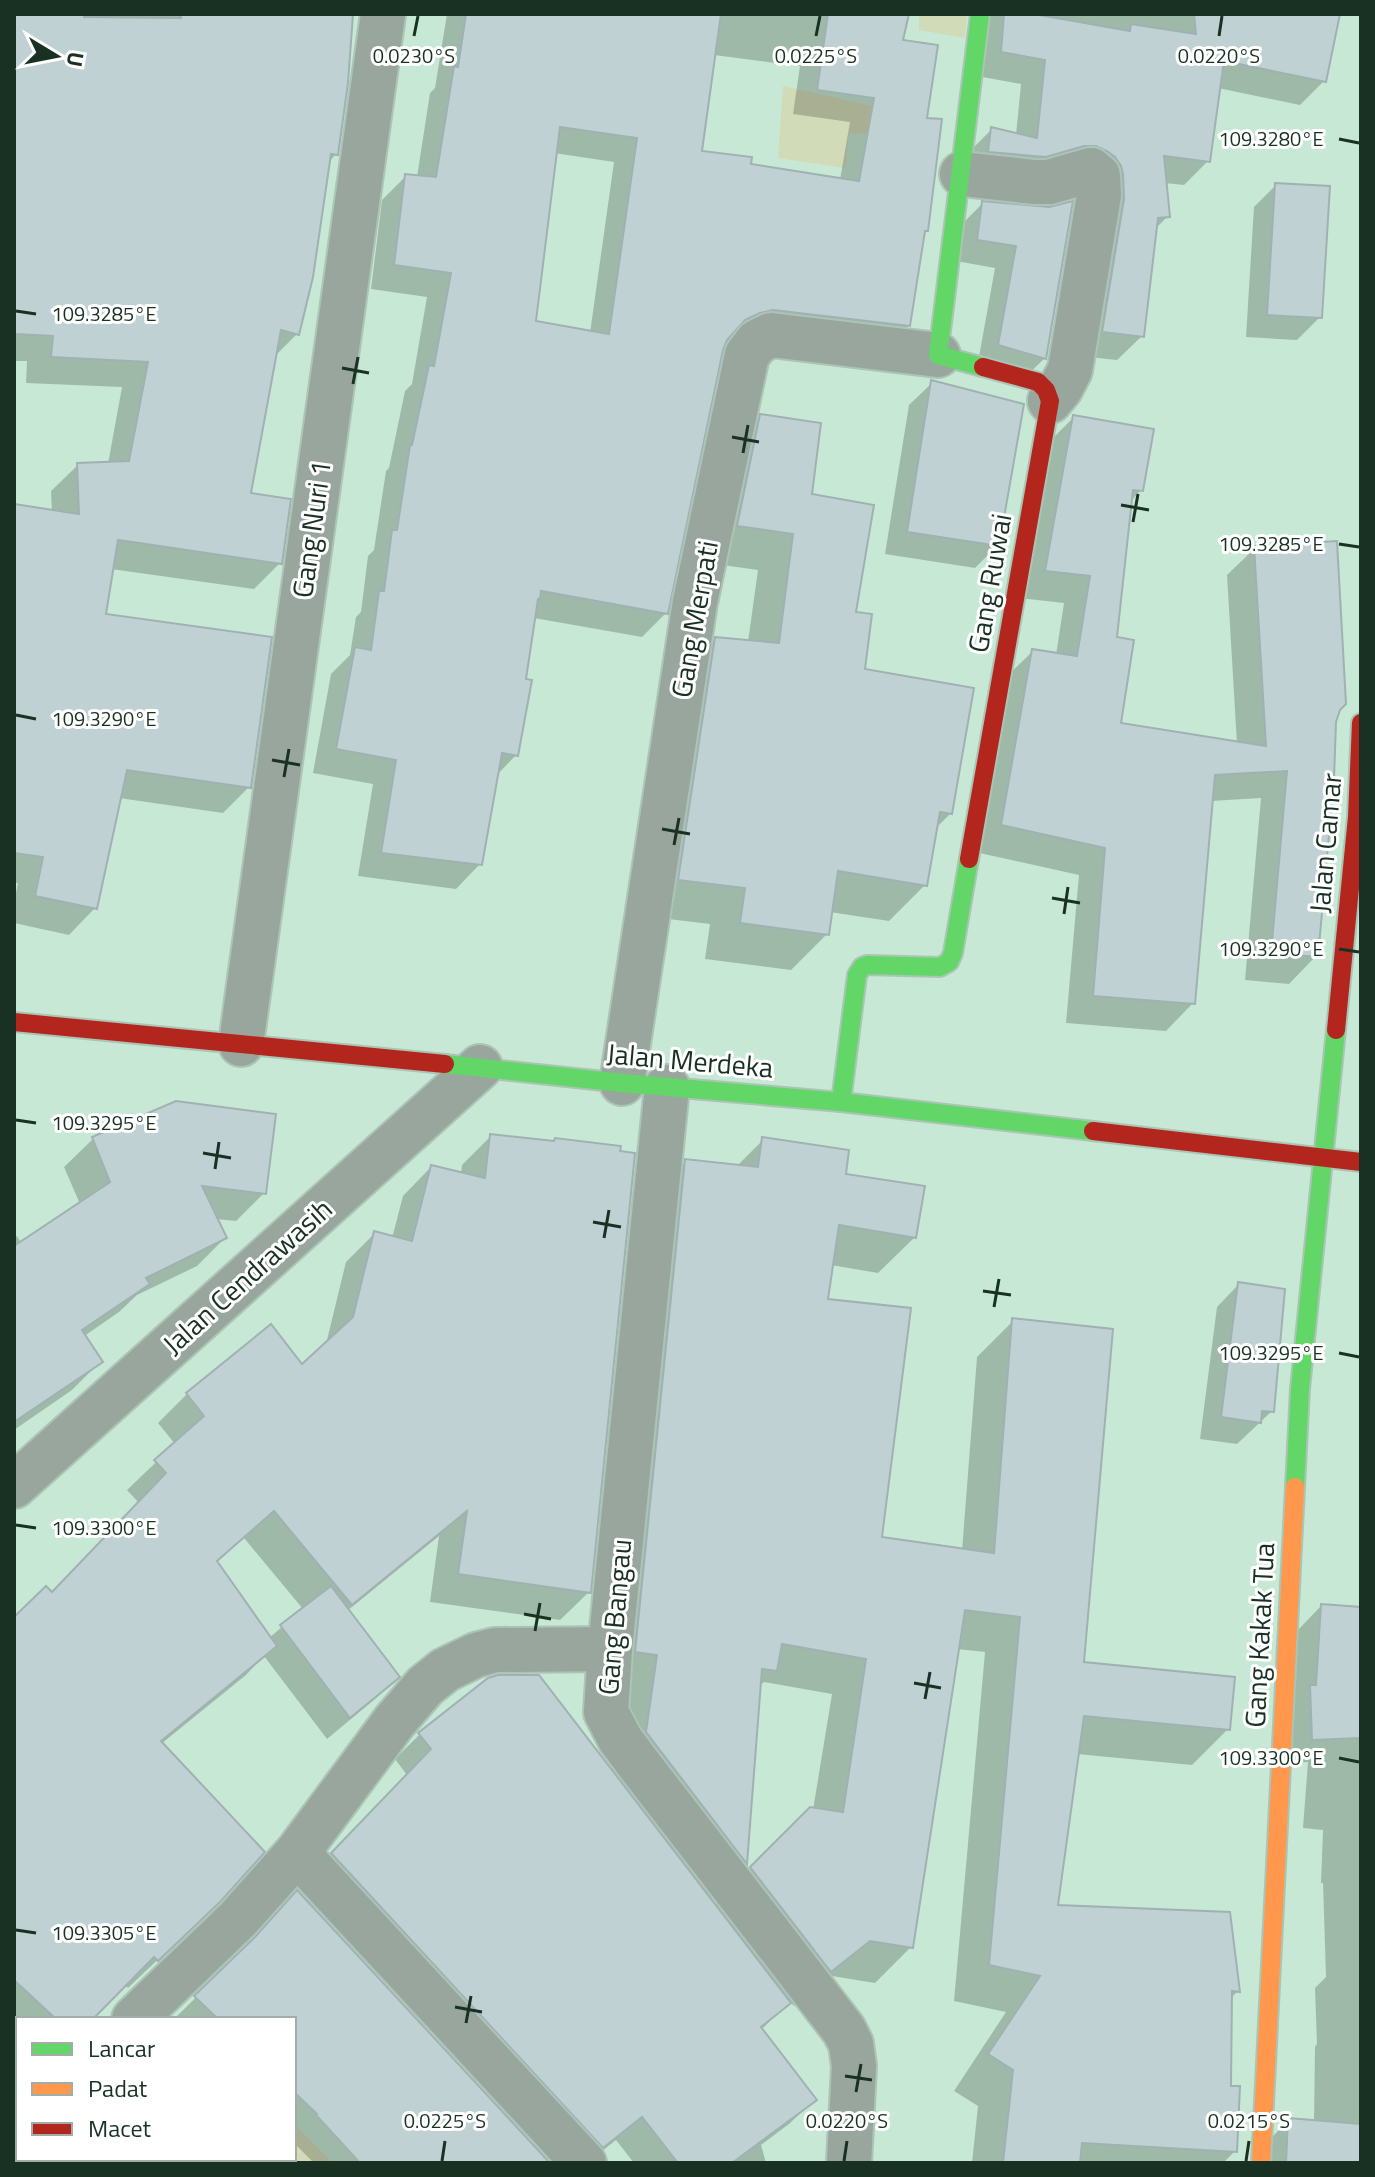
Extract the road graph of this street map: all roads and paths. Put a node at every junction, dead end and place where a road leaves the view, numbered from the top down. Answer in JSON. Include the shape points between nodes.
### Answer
{"nodes":[{"id":1,"x":383,"y":14,"type":"edge"},
{"id":2,"x":980,"y":14,"type":"edge"},
{"id":3,"x":962,"y":174,"type":"junction"},
{"id":4,"x":938,"y":355,"type":"junction"},
{"id":5,"x":1050,"y":401,"type":"junction"},
{"id":6,"x":1361,"y":723,"type":"edge"},
{"id":7,"x":14,"y":1022,"type":"edge"},
{"id":8,"x":241,"y":1044,"type":"junction"},
{"id":9,"x":480,"y":1067,"type":"junction"},
{"id":10,"x":622,"y":1083,"type":"junction"},
{"id":11,"x":667,"y":1087,"type":"junction"},
{"id":12,"x":841,"y":1102,"type":"junction"},
{"id":13,"x":1322,"y":1158,"type":"junction"},
{"id":14,"x":1361,"y":1162,"type":"edge"},
{"id":15,"x":14,"y":1486,"type":"edge"},
{"id":16,"x":610,"y":1649,"type":"junction"},
{"id":17,"x":297,"y":1853,"type":"junction"},
{"id":18,"x":136,"y":2017,"type":"edge"},
{"id":19,"x":584,"y":2163,"type":"edge"},
{"id":20,"x":849,"y":2163,"type":"edge"},
{"id":21,"x":1261,"y":2163,"type":"edge"}],
"edges":[{"from":1,"to":8,"type":"street","name":"Gang Nuri 1"},
{"from":2,"to":3,"type":"street"},
{"from":3,"to":4,"type":"street"},
{"from":3,"to":5,"type":"street","via":[[1034,182],[1091,170],[1098,176],[1070,370]]},
{"from":4,"to":5,"type":"street","via":[[1038,382]]},
{"from":4,"to":10,"type":"street","name":"Gang Merpati","via":[[771,335],[747,355],[695,602]]},
{"from":5,"to":12,"type":"street","name":"Gang Ruwai","via":[[953,953],[940,967],[862,967]]},
{"from":6,"to":13,"type":"street","name":"Jalan Camar","via":[[1357,817]]},
{"from":7,"to":8,"type":"street","name":"Jalan Merdeka"},
{"from":8,"to":9,"type":"street","name":"Jalan Merdeka"},
{"from":9,"to":10,"type":"street","name":"Jalan Merdeka"},
{"from":9,"to":15,"type":"street","name":"Jalan Cendrawasih"},
{"from":10,"to":11,"type":"street","name":"Jalan Merdeka"},
{"from":11,"to":12,"type":"street","name":"Jalan Merdeka"},
{"from":11,"to":16,"type":"street","name":"Gang Bangau"},
{"from":12,"to":13,"type":"street","name":"Jalan Merdeka"},
{"from":13,"to":14,"type":"street","name":"Jalan Merdeka"},
{"from":13,"to":21,"type":"street","name":"Gang Kakak Tua","via":[[1299,1404]]},
{"from":16,"to":17,"type":"street","via":[[495,1650],[445,1670],[394,1722]]},
{"from":16,"to":20,"type":"street","name":"Gang Bangau","via":[[606,1712],[620,1739],[851,2044]]},
{"from":17,"to":18,"type":"street","via":[[238,1919]]},
{"from":17,"to":19,"type":"street"}]}
